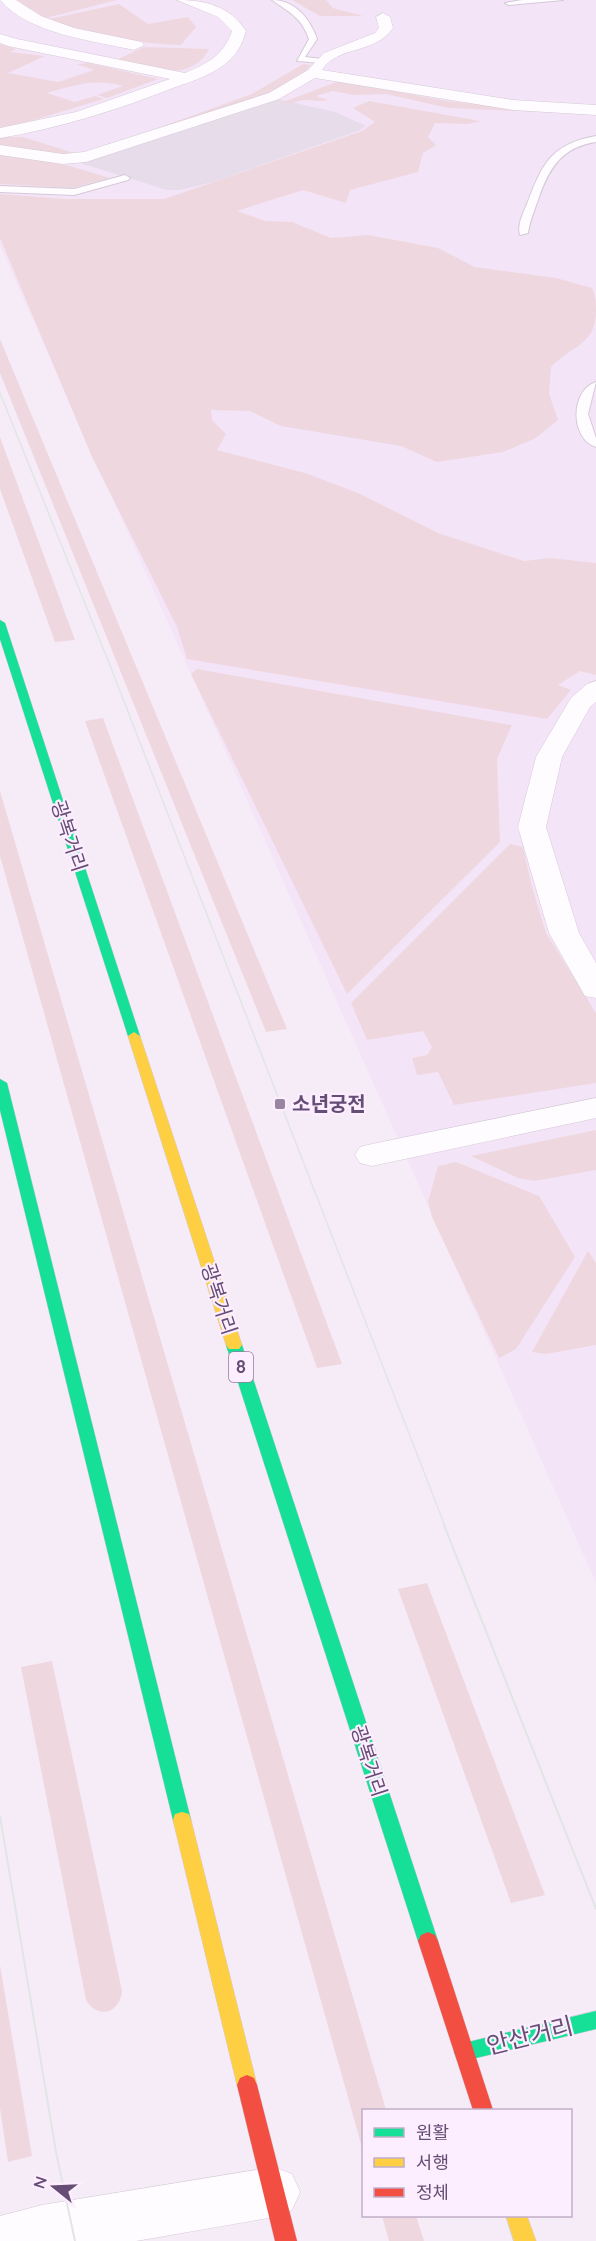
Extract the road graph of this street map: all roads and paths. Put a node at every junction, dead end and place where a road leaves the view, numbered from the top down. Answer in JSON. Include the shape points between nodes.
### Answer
{"nodes":[{"id":1,"x":7,"y":0,"type":"edge"},
{"id":2,"x":184,"y":0,"type":"edge"},
{"id":3,"x":276,"y":0,"type":"edge"},
{"id":4,"x":559,"y":0,"type":"edge"},
{"id":5,"x":509,"y":3,"type":"dead end"},
{"id":6,"x":383,"y":17,"type":"dead end"},
{"id":7,"x":0,"y":38,"type":"edge"},
{"id":8,"x":101,"y":61,"type":"junction"},
{"id":9,"x":316,"y":67,"type":"junction"},
{"id":10,"x":187,"y":78,"type":"junction"},
{"id":11,"x":596,"y":111,"type":"edge"},
{"id":12,"x":0,"y":133,"type":"edge"},
{"id":13,"x":596,"y":139,"type":"edge"},
{"id":14,"x":0,"y":150,"type":"edge"},
{"id":15,"x":125,"y":178,"type":"dead end"},
{"id":16,"x":0,"y":189,"type":"edge"},
{"id":17,"x":523,"y":233,"type":"dead end"},
{"id":18,"x":596,"y":385,"type":"edge"},
{"id":19,"x":596,"y":413,"type":"edge"},
{"id":20,"x":584,"y":416,"type":"junction"},
{"id":21,"x":596,"y":444,"type":"edge"},
{"id":22,"x":0,"y":623,"type":"edge"},
{"id":23,"x":596,"y":689,"type":"edge"},
{"id":24,"x":596,"y":989,"type":"edge"},
{"id":25,"x":0,"y":1083,"type":"edge"},
{"id":26,"x":596,"y":1108,"type":"edge"},
{"id":27,"x":372,"y":1155,"type":"dead end"},
{"id":28,"x":596,"y":2020,"type":"edge"},
{"id":29,"x":464,"y":2052,"type":"junction"},
{"id":30,"x":483,"y":2109,"type":"edge"},
{"id":31,"x":272,"y":2217,"type":"edge"},
{"id":32,"x":517,"y":2217,"type":"edge"},
{"id":33,"x":4,"y":2241,"type":"edge"},
{"id":34,"x":286,"y":2241,"type":"edge"},
{"id":35,"x":525,"y":2241,"type":"edge"}],
"edges":[{"from":1,"to":8,"type":"street","via":[[54,26],[137,45]]},
{"from":2,"to":10,"type":"street","via":[[217,10],[233,20],[239,31],[234,48]]},
{"from":3,"to":9,"type":"lane","via":[[301,15],[309,27],[313,39],[300,59]]},
{"from":4,"to":5,"type":"lane"},
{"from":6,"to":9,"type":"street","via":[[386,28],[378,38],[327,55]]},
{"from":7,"to":8,"type":"street"},
{"from":8,"to":10,"type":"street"},
{"from":9,"to":11,"type":"street","via":[[513,105]]},
{"from":9,"to":14,"type":"street","via":[[274,96],[86,157],[63,159]]},
{"from":10,"to":12,"type":"street","via":[[77,116]]},
{"from":13,"to":17,"type":"lane","via":[[577,141],[557,153],[544,168]]},
{"from":15,"to":16,"type":"lane","via":[[74,192]]},
{"from":18,"to":20,"type":"lane","via":[[583,398]]},
{"from":19,"to":20,"type":"lane"},
{"from":20,"to":21,"type":"lane","via":[[584,424]]},
{"from":22,"to":29,"type":"main road","name":"광복거리","number":"8"},
{"from":23,"to":24,"type":"street","via":[[580,703],[549,757],[532,827],[564,933]]},
{"from":25,"to":31,"type":"main road"},
{"from":26,"to":27,"type":"street"},
{"from":28,"to":29,"type":"main road","name":"안산거리"},
{"from":29,"to":30,"type":"main road","name":"광복거리","number":"8"},
{"from":31,"to":33,"type":"street","via":[[42,2231]]},
{"from":31,"to":34,"type":"main road"},
{"from":32,"to":35,"type":"main road"}]}
